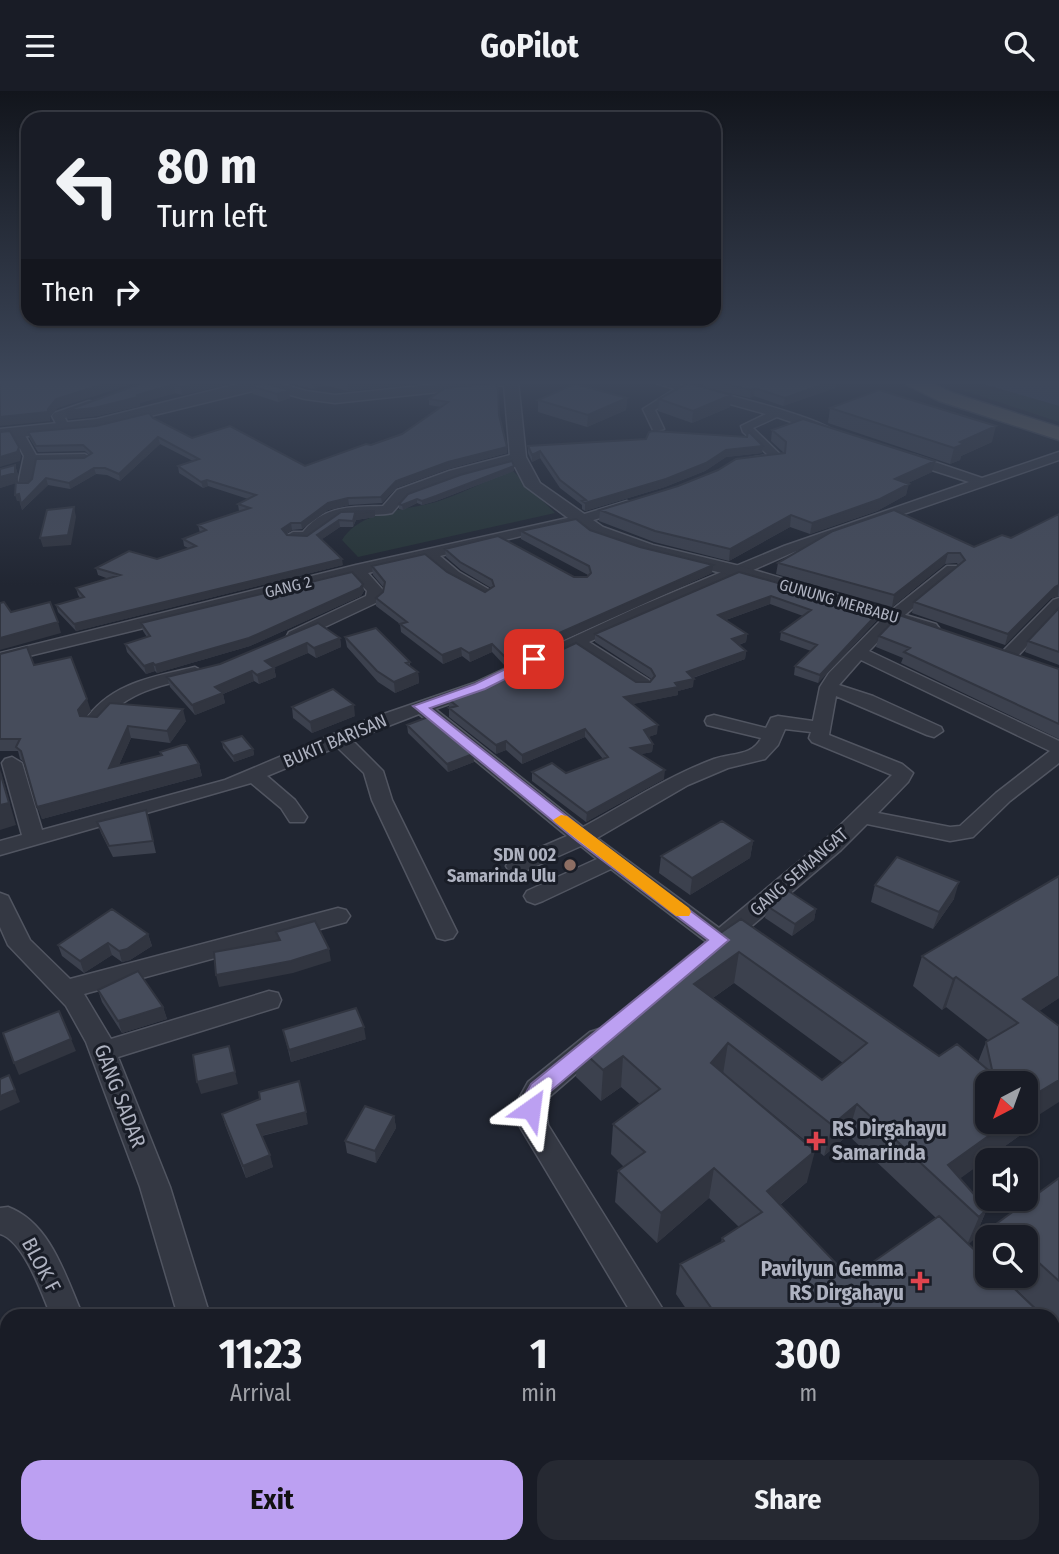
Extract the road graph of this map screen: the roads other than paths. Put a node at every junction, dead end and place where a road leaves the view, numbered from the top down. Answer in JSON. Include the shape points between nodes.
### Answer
{"nodes":[{"id":1,"x":28,"y":449,"type":"edge"},
{"id":2,"x":769,"y":449,"type":"edge"},
{"id":3,"x":523,"y":450,"type":"joint"},
{"id":4,"x":892,"y":452,"type":"edge"},
{"id":5,"x":1059,"y":456,"type":"edge"},
{"id":6,"x":85,"y":458,"type":"edge"},
{"id":7,"x":29,"y":462,"type":"junction"},
{"id":8,"x":744,"y":462,"type":"edge"},
{"id":9,"x":9,"y":470,"type":"edge"},
{"id":10,"x":984,"y":483,"type":"junction"},
{"id":11,"x":25,"y":484,"type":"edge"},
{"id":12,"x":645,"y":501,"type":"edge"},
{"id":13,"x":578,"y":519,"type":"junction"},
{"id":14,"x":293,"y":536,"type":"edge"},
{"id":15,"x":500,"y":536,"type":"junction"},
{"id":16,"x":522,"y":550,"type":"edge"},
{"id":17,"x":428,"y":553,"type":"junction"},
{"id":18,"x":952,"y":569,"type":"edge"},
{"id":19,"x":356,"y":570,"type":"junction"},
{"id":20,"x":737,"y":571,"type":"junction"},
{"id":21,"x":484,"y":593,"type":"edge"},
{"id":22,"x":1059,"y":603,"type":"edge"},
{"id":23,"x":894,"y":616,"type":"junction"},
{"id":24,"x":945,"y":634,"type":"edge"},
{"id":25,"x":576,"y":641,"type":"junction"},
{"id":26,"x":281,"y":642,"type":"edge"},
{"id":27,"x":982,"y":647,"type":"edge"},
{"id":28,"x":859,"y":653,"type":"junction"},
{"id":29,"x":1008,"y":656,"type":"junction"},
{"id":30,"x":0,"y":658,"type":"edge"},
{"id":31,"x":1033,"y":665,"type":"edge"},
{"id":32,"x":215,"y":667,"type":"edge"},
{"id":33,"x":643,"y":684,"type":"edge"},
{"id":34,"x":830,"y":687,"type":"junction"},
{"id":35,"x":420,"y":706,"type":"junction"},
{"id":36,"x":714,"y":721,"type":"dead end"},
{"id":37,"x":93,"y":722,"type":"edge"},
{"id":38,"x":821,"y":728,"type":"junction"},
{"id":39,"x":934,"y":731,"type":"dead end"},
{"id":40,"x":773,"y":735,"type":"junction"},
{"id":41,"x":339,"y":738,"type":"junction"},
{"id":42,"x":1059,"y":750,"type":"edge"},
{"id":43,"x":12,"y":763,"type":"dead end"},
{"id":44,"x":254,"y":776,"type":"junction"},
{"id":45,"x":862,"y":816,"type":"junction"},
{"id":46,"x":297,"y":817,"type":"dead end"},
{"id":47,"x":583,"y":837,"type":"junction"},
{"id":48,"x":34,"y":839,"type":"junction"},
{"id":49,"x":0,"y":848,"type":"edge"},
{"id":50,"x":612,"y":860,"type":"junction"},
{"id":51,"x":517,"y":866,"type":"dead end"},
{"id":52,"x":534,"y":896,"type":"dead end"},
{"id":53,"x":0,"y":901,"type":"edge"},
{"id":54,"x":338,"y":916,"type":"dead end"},
{"id":55,"x":444,"y":932,"type":"dead end"},
{"id":56,"x":720,"y":940,"type":"junction"},
{"id":57,"x":699,"y":957,"type":"edge"},
{"id":58,"x":64,"y":990,"type":"junction"},
{"id":59,"x":269,"y":1000,"type":"dead end"},
{"id":60,"x":624,"y":1019,"type":"edge"},
{"id":61,"x":103,"y":1052,"type":"junction"},
{"id":62,"x":4,"y":1220,"type":"edge"},
{"id":63,"x":64,"y":1309,"type":"edge"},
{"id":64,"x":192,"y":1309,"type":"edge"},
{"id":65,"x":647,"y":1309,"type":"edge"}],
"edges":[{"from":1,"to":7,"type":"street"},
{"from":2,"to":8,"type":"street","via":[[778,458]]},
{"from":3,"to":13,"type":"street","name":"GUNUNG MERBABU","via":[[533,486]]},
{"from":3,"to":14,"type":"street","via":[[402,492],[387,510],[337,512],[317,524],[307,537]]},
{"from":4,"to":10,"type":"street"},
{"from":5,"to":10,"type":"street","name":"BUKIT BARISAN"},
{"from":6,"to":7,"type":"street"},
{"from":7,"to":9,"type":"street"},
{"from":7,"to":11,"type":"street"},
{"from":10,"to":20,"type":"street","name":"BUKIT BARISAN"},
{"from":12,"to":13,"type":"street","name":"GANG 2"},
{"from":13,"to":15,"type":"street","name":"GANG 2"},
{"from":13,"to":20,"type":"street","name":"GUNUNG MERBABU","via":[[622,541]]},
{"from":15,"to":16,"type":"street"},
{"from":15,"to":17,"type":"street","name":"GANG 2"},
{"from":17,"to":19,"type":"street","name":"GANG 2"},
{"from":17,"to":21,"type":"street"},
{"from":18,"to":23,"type":"street"},
{"from":19,"to":26,"type":"street","via":[[375,590],[374,598]]},
{"from":19,"to":30,"type":"street","name":"GANG 2"},
{"from":20,"to":23,"type":"street","name":"GUNUNG MERBABU"},
{"from":20,"to":25,"type":"street","name":"BUKIT BARISAN"},
{"from":22,"to":29,"type":"street"},
{"from":23,"to":24,"type":"street","name":"GUNUNG MERBABU"},
{"from":23,"to":28,"type":"street"},
{"from":25,"to":33,"type":"street"},
{"from":25,"to":35,"type":"street","name":"BUKIT BARISAN","via":[[480,687]]},
{"from":27,"to":29,"type":"street"},
{"from":28,"to":34,"type":"street"},
{"from":28,"to":42,"type":"street"},
{"from":29,"to":31,"type":"street"},
{"from":32,"to":37,"type":"street","via":[[138,687],[106,706]]},
{"from":34,"to":38,"type":"street"},
{"from":34,"to":39,"type":"street"},
{"from":35,"to":41,"type":"street","name":"BUKIT BARISAN"},
{"from":35,"to":47,"type":"street"},
{"from":36,"to":40,"type":"street"},
{"from":38,"to":40,"type":"street","via":[[781,721]]},
{"from":38,"to":45,"type":"street","via":[[819,738],[903,773]]},
{"from":40,"to":47,"type":"street","via":[[758,755],[722,763],[681,781]]},
{"from":41,"to":44,"type":"street","name":"BUKIT BARISAN"},
{"from":41,"to":55,"type":"street","via":[[377,777],[382,800]]},
{"from":42,"to":45,"type":"street","name":"GANG SEMANGAT","via":[[966,832],[950,834]]},
{"from":43,"to":48,"type":"street"},
{"from":44,"to":46,"type":"street"},
{"from":44,"to":48,"type":"street","name":"BUKIT BARISAN"},
{"from":45,"to":56,"type":"street","name":"GANG SEMANGAT"},
{"from":47,"to":50,"type":"street"},
{"from":47,"to":51,"type":"street"},
{"from":48,"to":49,"type":"street","name":"BUKIT BARISAN"},
{"from":50,"to":52,"type":"street"},
{"from":50,"to":56,"type":"street"},
{"from":53,"to":58,"type":"street","name":"GANG SADAR","via":[[20,945]]},
{"from":54,"to":58,"type":"street"},
{"from":56,"to":57,"type":"street","name":"GANG SEMANGAT"},
{"from":58,"to":61,"type":"street","name":"GANG SADAR","via":[[84,1012]]},
{"from":59,"to":61,"type":"street"},
{"from":60,"to":65,"type":"street","via":[[538,1090],[531,1103],[532,1117],[538,1135]]},
{"from":61,"to":64,"type":"street","name":"GANG SADAR","via":[[155,1187]]},
{"from":62,"to":63,"type":"street","name":"BLOK F","via":[[21,1228],[36,1248]]}]}
